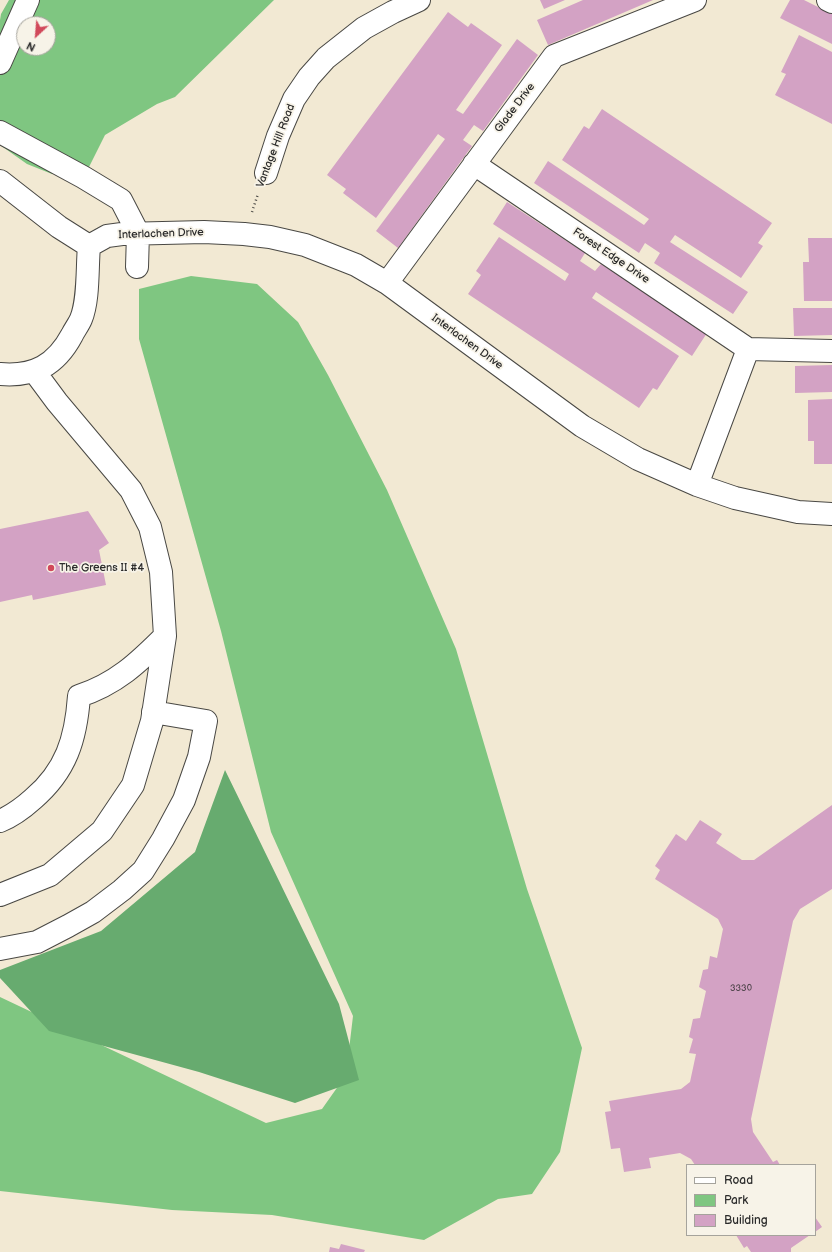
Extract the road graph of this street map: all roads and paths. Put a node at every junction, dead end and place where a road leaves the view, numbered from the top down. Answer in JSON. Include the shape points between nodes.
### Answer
{"nodes":[{"id":1,"x":28,"y":0,"type":"edge"},
{"id":2,"x":420,"y":0,"type":"edge"},
{"id":3,"x":695,"y":0,"type":"edge"},
{"id":4,"x":828,"y":0,"type":"edge"},
{"id":5,"x":832,"y":2,"type":"edge"},
{"id":6,"x":0,"y":63,"type":"edge"},
{"id":7,"x":0,"y":132,"type":"edge"},
{"id":8,"x":474,"y":164,"type":"junction"},
{"id":9,"x":266,"y":172,"type":"joint"},
{"id":10,"x":0,"y":181,"type":"edge"},
{"id":11,"x":138,"y":233,"type":"junction"},
{"id":12,"x":244,"y":234,"type":"junction"},
{"id":13,"x":89,"y":246,"type":"junction"},
{"id":14,"x":137,"y":267,"type":"dead end"},
{"id":15,"x":387,"y":284,"type":"junction"},
{"id":16,"x":748,"y":349,"type":"junction"},
{"id":17,"x":832,"y":351,"type":"edge"},
{"id":18,"x":34,"y":371,"type":"junction"},
{"id":19,"x":0,"y":374,"type":"edge"},
{"id":20,"x":697,"y":485,"type":"junction"},
{"id":21,"x":832,"y":514,"type":"edge"},
{"id":22,"x":165,"y":636,"type":"junction"},
{"id":23,"x":153,"y":712,"type":"junction"},
{"id":24,"x":0,"y":821,"type":"edge"},
{"id":25,"x":0,"y":895,"type":"edge"},
{"id":26,"x":0,"y":949,"type":"edge"}],
"edges":[{"from":1,"to":6,"type":"street"},
{"from":2,"to":9,"type":"street","name":"Vantage Hill Road","via":[[364,28],[321,63],[294,99]]},
{"from":3,"to":8,"type":"street","name":"Glade Drive","via":[[554,56]]},
{"from":4,"to":5,"type":"street"},
{"from":7,"to":11,"type":"street","via":[[121,200]]},
{"from":8,"to":15,"type":"street","name":"Glade Drive"},
{"from":8,"to":16,"type":"street","name":"Forest Edge Drive"},
{"from":9,"to":12,"type":"path","name":"Vantage Hill Road"},
{"from":10,"to":13,"type":"street","via":[[59,227]]},
{"from":11,"to":12,"type":"street","name":"Interlachen Drive"},
{"from":11,"to":13,"type":"street","name":"Interlachen Drive","via":[[107,236]]},
{"from":11,"to":14,"type":"street"},
{"from":12,"to":15,"type":"street","name":"Interlachen Drive","via":[[305,245],[356,265]]},
{"from":13,"to":18,"type":"street","via":[[81,318],[66,346],[49,363]]},
{"from":15,"to":20,"type":"street","name":"Interlachen Drive","via":[[582,426],[638,459]]},
{"from":16,"to":17,"type":"street"},
{"from":16,"to":20,"type":"street"},
{"from":18,"to":19,"type":"street"},
{"from":18,"to":22,"type":"street","via":[[131,490],[150,527],[161,572]]},
{"from":20,"to":21,"type":"street","name":"Interlachen Drive","via":[[735,498],[798,512]]},
{"from":22,"to":23,"type":"street"},
{"from":22,"to":24,"type":"street","via":[[140,661],[117,678],[95,691],[79,696],[70,749],[59,772],[42,792],[24,807]]},
{"from":23,"to":25,"type":"street","via":[[133,786],[102,831],[50,875]]},
{"from":23,"to":26,"type":"street","via":[[206,720],[199,757],[184,800],[164,839],[143,871],[93,912],[38,942]]}]}
